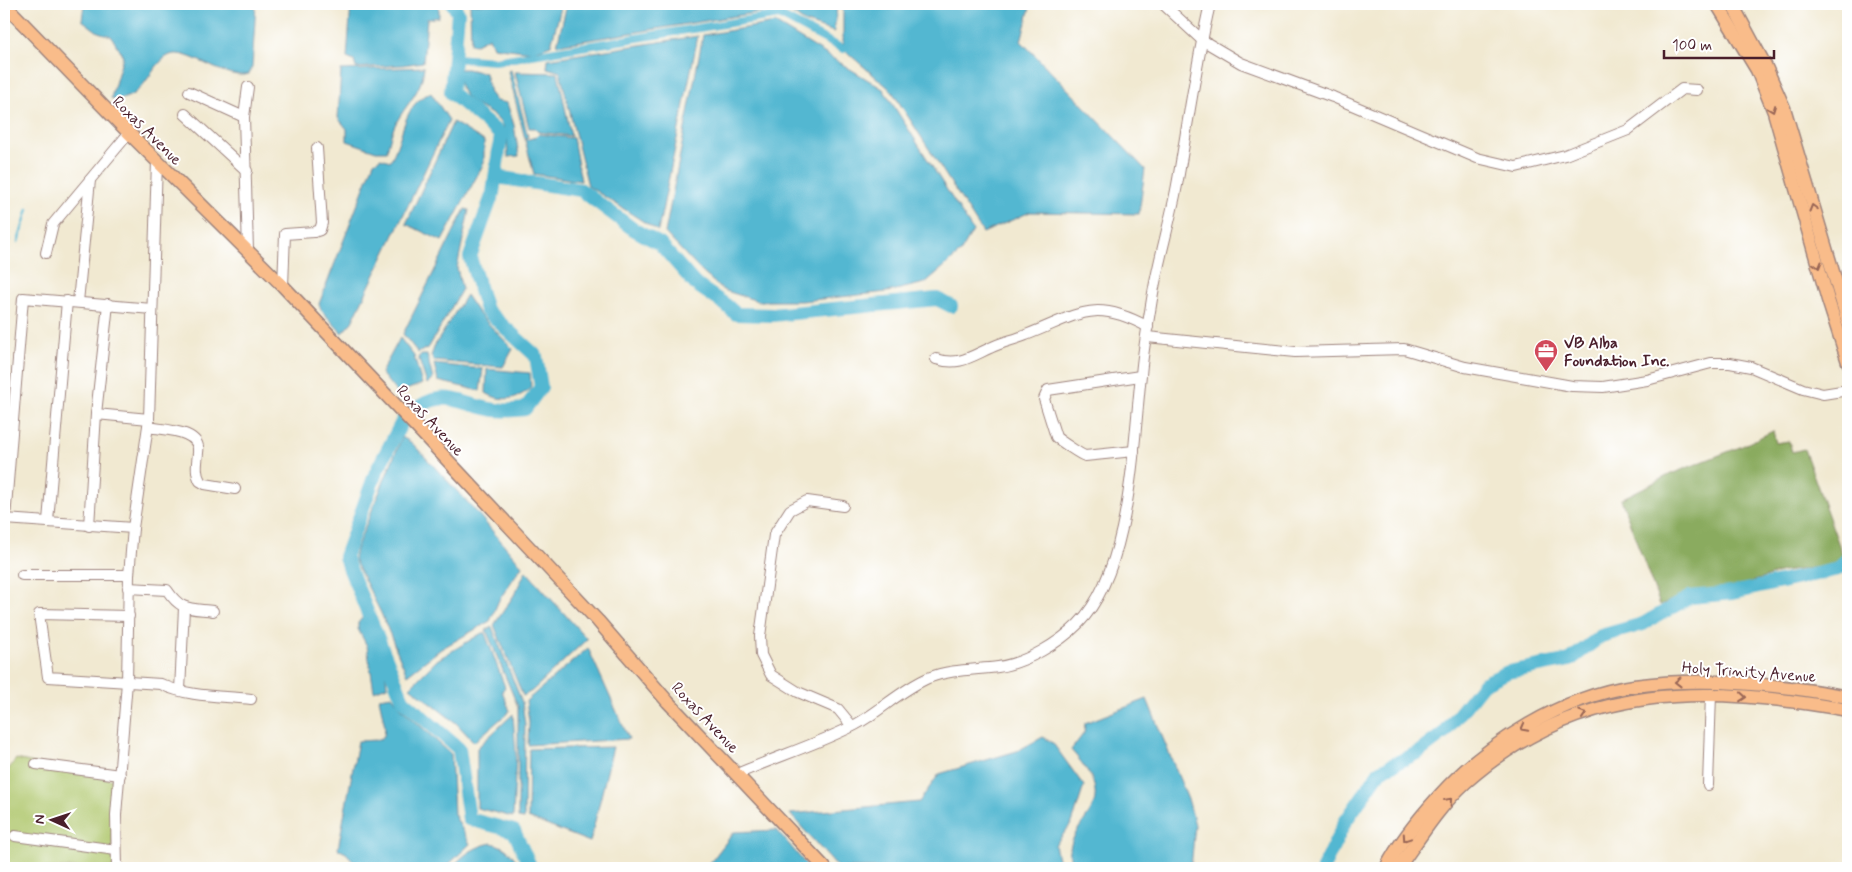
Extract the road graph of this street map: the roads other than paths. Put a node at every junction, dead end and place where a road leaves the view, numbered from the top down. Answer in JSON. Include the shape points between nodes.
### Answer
{"nodes":[{"id":1,"x":4,"y":4,"type":"edge"},
{"id":2,"x":1162,"y":4,"type":"edge"},
{"id":3,"x":1210,"y":4,"type":"edge"},
{"id":4,"x":1717,"y":4,"type":"edge"},
{"id":5,"x":1732,"y":4,"type":"edge"},
{"id":6,"x":1202,"y":40,"type":"junction"},
{"id":7,"x":248,"y":87,"type":"dead end"},
{"id":8,"x":1697,"y":90,"type":"dead end"},
{"id":9,"x":189,"y":92,"type":"dead end"},
{"id":10,"x":185,"y":114,"type":"dead end"},
{"id":11,"x":244,"y":117,"type":"junction"},
{"id":12,"x":129,"y":134,"type":"junction"},
{"id":13,"x":317,"y":148,"type":"dead end"},
{"id":14,"x":156,"y":162,"type":"junction"},
{"id":15,"x":246,"y":171,"type":"junction"},
{"id":16,"x":90,"y":179,"type":"junction"},
{"id":17,"x":248,"y":251,"type":"junction"},
{"id":18,"x":46,"y":253,"type":"dead end"},
{"id":19,"x":283,"y":286,"type":"junction"},
{"id":20,"x":67,"y":301,"type":"junction"},
{"id":21,"x":78,"y":302,"type":"junction"},
{"id":22,"x":108,"y":304,"type":"junction"},
{"id":23,"x":152,"y":309,"type":"junction"},
{"id":24,"x":1848,"y":322,"type":"edge"},
{"id":25,"x":1148,"y":332,"type":"junction"},
{"id":26,"x":936,"y":359,"type":"dead end"},
{"id":27,"x":1848,"y":362,"type":"edge"},
{"id":28,"x":1140,"y":376,"type":"junction"},
{"id":29,"x":1848,"y":390,"type":"edge"},
{"id":30,"x":96,"y":414,"type":"junction"},
{"id":31,"x":149,"y":423,"type":"junction"},
{"id":32,"x":1134,"y":451,"type":"junction"},
{"id":33,"x":235,"y":489,"type":"dead end"},
{"id":34,"x":843,"y":506,"type":"dead end"},
{"id":35,"x":48,"y":521,"type":"junction"},
{"id":36,"x":89,"y":526,"type":"junction"},
{"id":37,"x":133,"y":528,"type":"junction"},
{"id":38,"x":22,"y":575,"type":"dead end"},
{"id":39,"x":129,"y":575,"type":"junction"},
{"id":40,"x":128,"y":588,"type":"junction"},
{"id":41,"x":184,"y":608,"type":"junction"},
{"id":42,"x":213,"y":612,"type":"dead end"},
{"id":43,"x":128,"y":616,"type":"junction"},
{"id":44,"x":127,"y":682,"type":"junction"},
{"id":45,"x":180,"y":690,"type":"junction"},
{"id":46,"x":1711,"y":694,"type":"junction"},
{"id":47,"x":1848,"y":697,"type":"edge"},
{"id":48,"x":251,"y":699,"type":"dead end"},
{"id":49,"x":1848,"y":710,"type":"edge"},
{"id":50,"x":852,"y":726,"type":"junction"},
{"id":51,"x":36,"y":764,"type":"dead end"},
{"id":52,"x":120,"y":774,"type":"junction"},
{"id":53,"x":737,"y":774,"type":"junction"},
{"id":54,"x":1708,"y":785,"type":"dead end"},
{"id":55,"x":15,"y":836,"type":"dead end"},
{"id":56,"x":116,"y":850,"type":"junction"},
{"id":57,"x":117,"y":868,"type":"edge"},
{"id":58,"x":824,"y":868,"type":"edge"},
{"id":59,"x":1386,"y":868,"type":"edge"},
{"id":60,"x":1398,"y":868,"type":"edge"}],
"edges":[{"from":1,"to":12,"type":"main road","name":"Roxas Avenue"},
{"from":2,"to":6,"type":"street"},
{"from":3,"to":6,"type":"street"},
{"from":4,"to":27,"type":"main road","one_way":true,"via":[[1757,70],[1774,112]]},
{"from":24,"to":5,"type":"main road","one_way":true,"via":[[1784,108]]},
{"from":6,"to":8,"type":"street","via":[[1242,62],[1477,158],[1516,167],[1564,155],[1628,130],[1682,89]]},
{"from":6,"to":25,"type":"street","via":[[1177,187],[1152,296]]},
{"from":7,"to":11,"type":"street"},
{"from":9,"to":11,"type":"street"},
{"from":10,"to":15,"type":"street"},
{"from":11,"to":15,"type":"street"},
{"from":12,"to":14,"type":"main road","name":"Roxas Avenue"},
{"from":12,"to":16,"type":"street"},
{"from":13,"to":19,"type":"street","via":[[322,223],[320,230],[314,232],[285,234]]},
{"from":14,"to":17,"type":"main road","name":"Roxas Avenue"},
{"from":14,"to":23,"type":"street"},
{"from":15,"to":17,"type":"street"},
{"from":16,"to":18,"type":"street","via":[[53,224]]},
{"from":16,"to":21,"type":"street"},
{"from":17,"to":19,"type":"main road","name":"Roxas Avenue"},
{"from":19,"to":53,"type":"main road","name":"Roxas Avenue"},
{"from":20,"to":21,"type":"street"},
{"from":20,"to":35,"type":"street"},
{"from":20,"to":35,"type":"street","via":[[23,298],[5,519]]},
{"from":21,"to":22,"type":"street"},
{"from":22,"to":23,"type":"street"},
{"from":22,"to":30,"type":"street"},
{"from":23,"to":31,"type":"street"},
{"from":25,"to":26,"type":"street","via":[[1126,315],[1083,311],[958,363]]},
{"from":25,"to":28,"type":"street"},
{"from":25,"to":29,"type":"street","via":[[1295,352],[1404,349],[1465,367],[1572,386],[1603,387],[1647,380],[1711,363],[1730,363],[1751,367],[1823,394]]},
{"from":28,"to":32,"type":"street"},
{"from":28,"to":32,"type":"street","via":[[1048,390],[1044,398],[1056,437],[1079,455]]},
{"from":30,"to":31,"type":"street"},
{"from":30,"to":36,"type":"street"},
{"from":31,"to":33,"type":"street","via":[[190,436],[198,442],[196,467],[200,481]]},
{"from":31,"to":37,"type":"street"},
{"from":32,"to":50,"type":"street","via":[[1129,493],[1118,540],[1100,590],[1079,623],[1036,654],[1017,662],[947,672],[914,685]]},
{"from":34,"to":50,"type":"street","via":[[807,500],[790,510],[774,535],[760,636],[761,655],[770,675],[798,692],[838,709]]},
{"from":35,"to":36,"type":"street"},
{"from":36,"to":37,"type":"street"},
{"from":37,"to":39,"type":"street"},
{"from":38,"to":39,"type":"street"},
{"from":39,"to":40,"type":"street"},
{"from":40,"to":41,"type":"street","via":[[167,590]]},
{"from":40,"to":43,"type":"street"},
{"from":41,"to":42,"type":"street"},
{"from":41,"to":45,"type":"street"},
{"from":43,"to":44,"type":"street"},
{"from":43,"to":44,"type":"street","via":[[39,614],[48,677]]},
{"from":44,"to":45,"type":"street","via":[[161,684]]},
{"from":44,"to":52,"type":"street"},
{"from":45,"to":48,"type":"street"},
{"from":46,"to":49,"type":"main road","name":"Holy Trinity Avenue","one_way":true,"via":[[1805,702]]},
{"from":46,"to":54,"type":"street"},
{"from":60,"to":46,"type":"main road","name":"Holy Trinity Avenue","one_way":true,"via":[[1465,783],[1509,748],[1566,719],[1606,706],[1634,699]]},
{"from":47,"to":59,"type":"main road","name":"Holy Trinity Avenue","one_way":true,"via":[[1804,689],[1712,682],[1669,682],[1597,694],[1562,708],[1505,739],[1458,775],[1419,818]]},
{"from":50,"to":53,"type":"street"},
{"from":51,"to":52,"type":"street"},
{"from":52,"to":56,"type":"street"},
{"from":53,"to":58,"type":"main road","name":"Roxas Avenue"},
{"from":55,"to":56,"type":"street"},
{"from":56,"to":57,"type":"street"}]}
